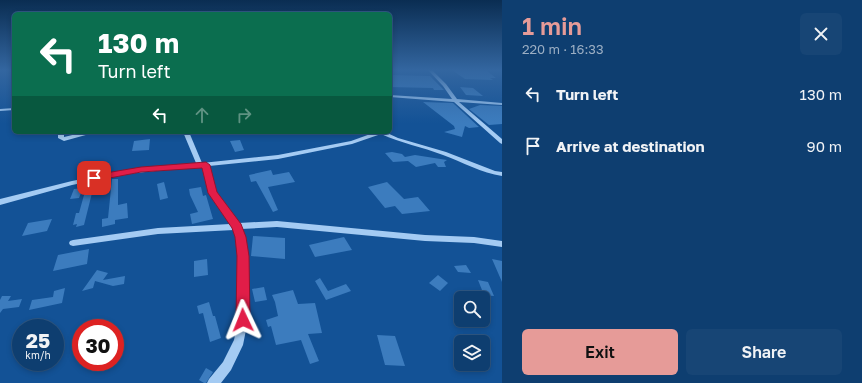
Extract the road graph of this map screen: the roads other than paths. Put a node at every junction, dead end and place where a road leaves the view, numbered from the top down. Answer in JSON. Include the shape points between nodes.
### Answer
{"nodes":[{"id":1,"x":448,"y":88,"type":"edge"},
{"id":2,"x":392,"y":96,"type":"edge"},
{"id":3,"x":456,"y":101,"type":"junction"},
{"id":4,"x":502,"y":104,"type":"edge"},
{"id":5,"x":12,"y":109,"type":"edge"},
{"id":6,"x":0,"y":110,"type":"edge"},
{"id":7,"x":61,"y":134,"type":"edge"},
{"id":8,"x":83,"y":134,"type":"edge"},
{"id":9,"x":187,"y":134,"type":"edge"},
{"id":10,"x":376,"y":134,"type":"edge"},
{"id":11,"x":385,"y":134,"type":"edge"},
{"id":12,"x":502,"y":142,"type":"edge"},
{"id":13,"x":203,"y":165,"type":"junction"},
{"id":14,"x":502,"y":174,"type":"edge"},
{"id":15,"x":0,"y":202,"type":"edge"},
{"id":16,"x":237,"y":227,"type":"junction"},
{"id":17,"x":73,"y":243,"type":"dead end"},
{"id":18,"x":502,"y":244,"type":"edge"},
{"id":19,"x":214,"y":383,"type":"edge"}],
"edges":[{"from":1,"to":3,"type":"street"},
{"from":2,"to":3,"type":"street"},
{"from":3,"to":4,"type":"street"},
{"from":3,"to":12,"type":"street"},
{"from":5,"to":6,"type":"street"},
{"from":7,"to":8,"type":"street","via":[[61,138],[64,139]]},
{"from":9,"to":13,"type":"street"},
{"from":10,"to":13,"type":"street","via":[[357,141],[298,154]]},
{"from":11,"to":14,"type":"street"},
{"from":13,"to":15,"type":"street","via":[[126,172]]},
{"from":13,"to":16,"type":"street","via":[[213,193]]},
{"from":16,"to":17,"type":"street","via":[[158,231]]},
{"from":16,"to":18,"type":"street","via":[[277,224]]},
{"from":16,"to":19,"type":"street","via":[[243,256],[243,320],[239,341]]}]}
